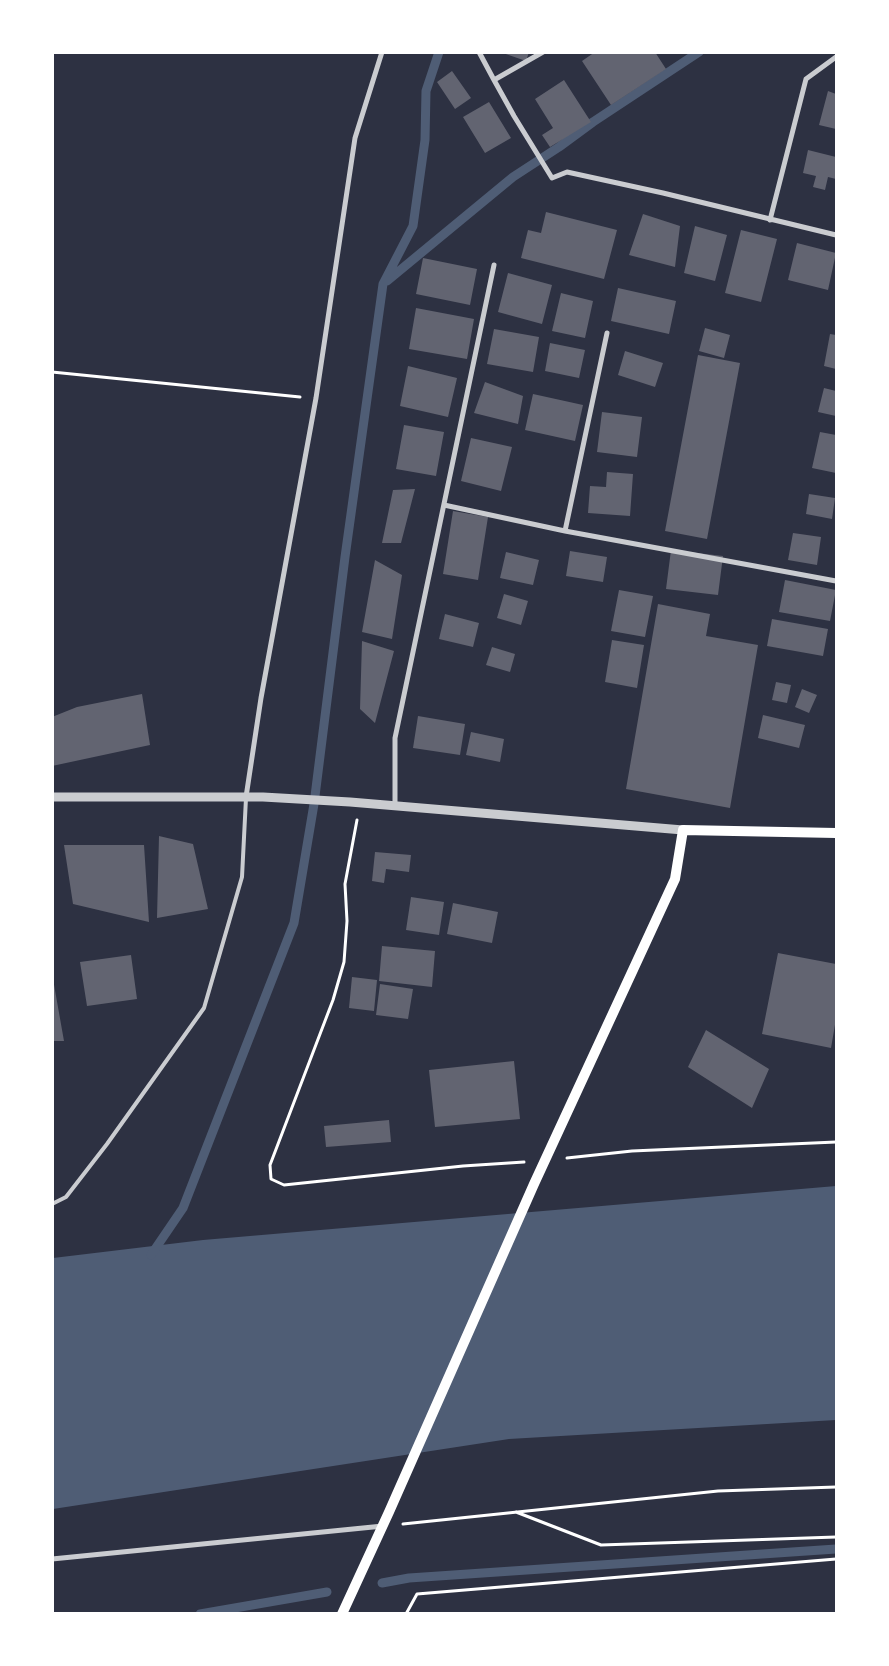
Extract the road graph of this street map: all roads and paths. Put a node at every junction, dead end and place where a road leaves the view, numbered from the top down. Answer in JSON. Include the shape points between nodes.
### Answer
{"nodes":[{"id":1,"x":382,"y":52,"type":"edge"},
{"id":2,"x":479,"y":52,"type":"edge"},
{"id":3,"x":543,"y":52,"type":"edge"},
{"id":4,"x":836,"y":57,"type":"edge"},
{"id":5,"x":494,"y":80,"type":"junction"},
{"id":6,"x":770,"y":220,"type":"junction"},
{"id":7,"x":836,"y":235,"type":"edge"},
{"id":8,"x":494,"y":265,"type":"dead end"},
{"id":9,"x":607,"y":333,"type":"dead end"},
{"id":10,"x":52,"y":372,"type":"edge"},
{"id":11,"x":316,"y":398,"type":"junction"},
{"id":12,"x":444,"y":505,"type":"junction"},
{"id":13,"x":565,"y":531,"type":"junction"},
{"id":14,"x":836,"y":581,"type":"edge"},
{"id":15,"x":52,"y":797,"type":"edge"},
{"id":16,"x":246,"y":797,"type":"junction"},
{"id":17,"x":362,"y":803,"type":"junction"},
{"id":18,"x":395,"y":806,"type":"junction"},
{"id":19,"x":683,"y":830,"type":"junction"},
{"id":20,"x":836,"y":833,"type":"edge"},
{"id":21,"x":836,"y":1142,"type":"edge"},
{"id":22,"x":546,"y":1161,"type":"junction"},
{"id":23,"x":52,"y":1204,"type":"edge"},
{"id":24,"x":836,"y":1487,"type":"edge"},
{"id":25,"x":515,"y":1512,"type":"junction"},
{"id":26,"x":383,"y":1526,"type":"junction"},
{"id":27,"x":836,"y":1537,"type":"edge"},
{"id":28,"x":52,"y":1559,"type":"edge"},
{"id":29,"x":836,"y":1559,"type":"edge"},
{"id":30,"x":342,"y":1614,"type":"edge"},
{"id":31,"x":406,"y":1614,"type":"edge"}],
"edges":[{"from":1,"to":11,"type":"street","via":[[356,138]]},
{"from":2,"to":5,"type":"street"},
{"from":3,"to":5,"type":"street"},
{"from":4,"to":6,"type":"street","via":[[806,79]]},
{"from":5,"to":6,"type":"street","via":[[552,178],[567,172]]},
{"from":6,"to":7,"type":"street"},
{"from":8,"to":12,"type":"street"},
{"from":9,"to":13,"type":"street"},
{"from":10,"to":11,"type":"path"},
{"from":11,"to":16,"type":"street"},
{"from":12,"to":13,"type":"street"},
{"from":12,"to":18,"type":"street","via":[[395,738]]},
{"from":13,"to":14,"type":"street"},
{"from":15,"to":16,"type":"street"},
{"from":16,"to":17,"type":"street"},
{"from":16,"to":23,"type":"lane","via":[[242,877],[204,1008],[107,1144],[66,1196]]},
{"from":17,"to":18,"type":"street"},
{"from":17,"to":22,"type":"path","via":[[345,884],[344,962],[333,1000],[270,1165],[271,1179],[284,1185],[463,1166]]},
{"from":18,"to":19,"type":"street"},
{"from":19,"to":20,"type":"main road"},
{"from":19,"to":22,"type":"main road","via":[[675,879]]},
{"from":21,"to":22,"type":"path","via":[[632,1151]]},
{"from":22,"to":26,"type":"main road"},
{"from":24,"to":25,"type":"path","via":[[718,1491]]},
{"from":25,"to":26,"type":"path"},
{"from":25,"to":27,"type":"path","via":[[601,1546]]},
{"from":26,"to":28,"type":"street"},
{"from":26,"to":30,"type":"main road"},
{"from":29,"to":31,"type":"path","via":[[417,1594]]}]}
